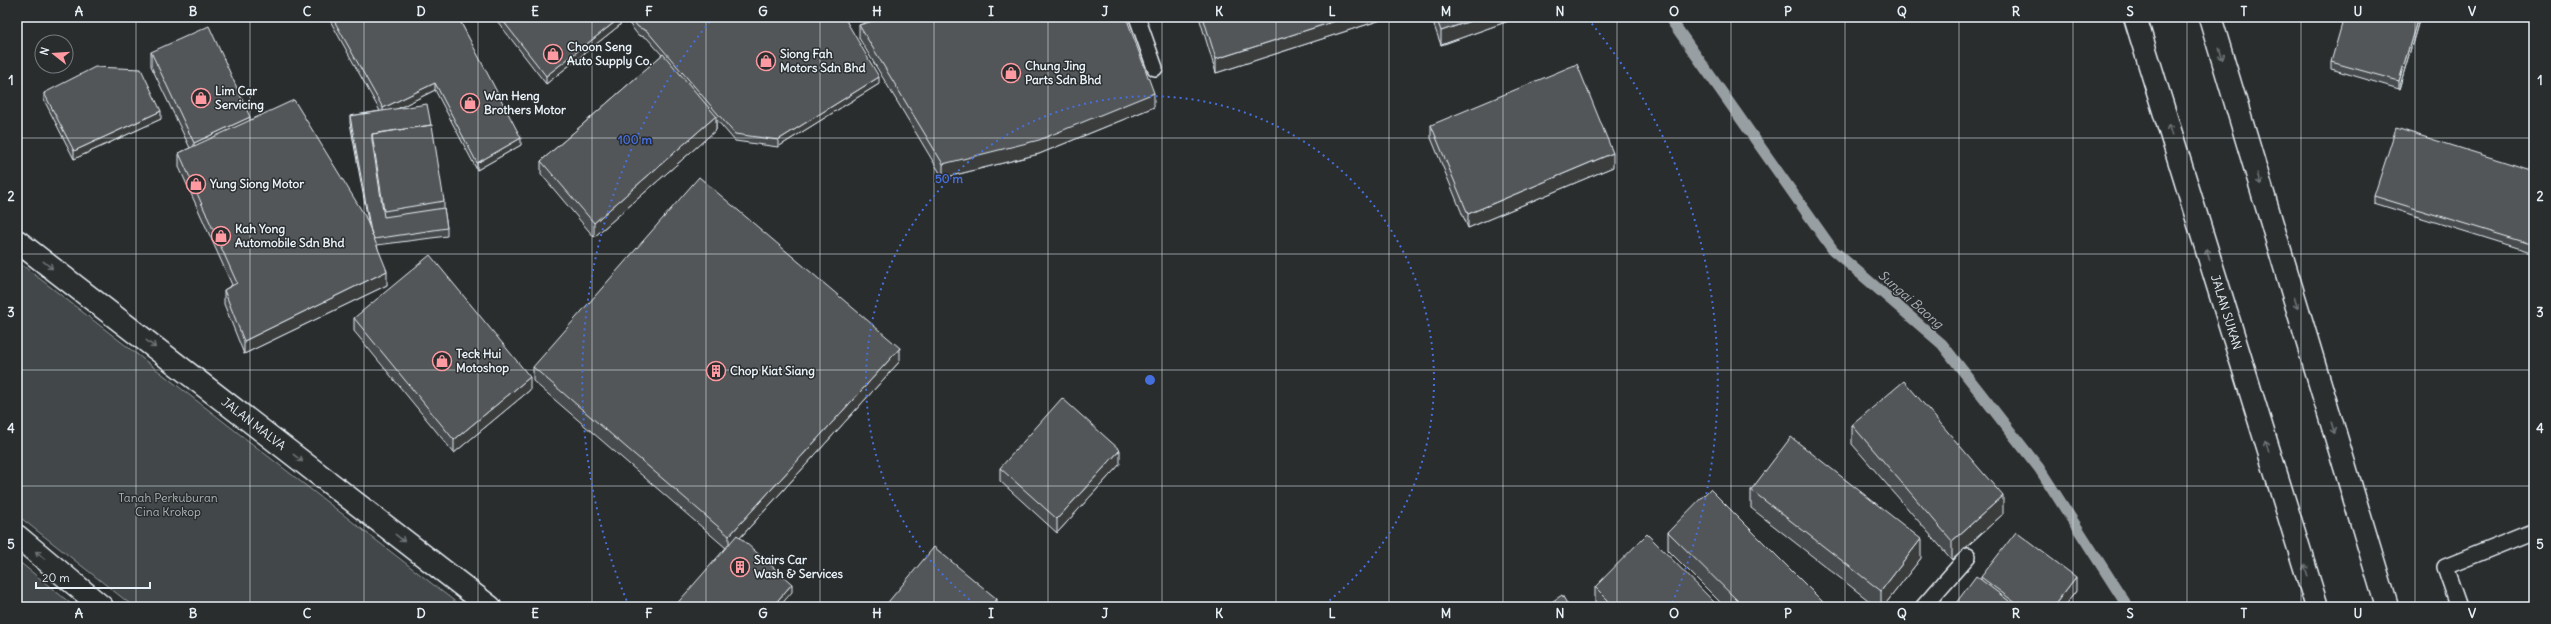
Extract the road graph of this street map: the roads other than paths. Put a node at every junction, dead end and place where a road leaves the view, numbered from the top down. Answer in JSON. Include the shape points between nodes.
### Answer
{"nodes":[{"id":1,"x":1137,"y":17,"type":"edge"},
{"id":2,"x":2135,"y":17,"type":"edge"},
{"id":3,"x":2210,"y":17,"type":"edge"},
{"id":4,"x":1155,"y":68,"type":"dead end"},
{"id":5,"x":17,"y":241,"type":"edge"},
{"id":6,"x":2534,"y":531,"type":"edge"},
{"id":7,"x":17,"y":536,"type":"edge"},
{"id":8,"x":1968,"y":556,"type":"dead end"},
{"id":9,"x":102,"y":607,"type":"edge"},
{"id":10,"x":490,"y":607,"type":"edge"},
{"id":11,"x":1924,"y":607,"type":"edge"},
{"id":12,"x":2317,"y":607,"type":"edge"},
{"id":13,"x":2387,"y":607,"type":"edge"},
{"id":14,"x":2459,"y":607,"type":"edge"}],
"edges":[{"from":1,"to":4,"type":"lane"},
{"from":12,"to":2,"type":"main road","name":"JALAN SUKAN","one_way":true},
{"from":3,"to":13,"type":"main road","one_way":true},
{"from":5,"to":10,"type":"main road","name":"JALAN MALVA","one_way":true},
{"from":6,"to":14,"type":"lane","via":[[2445,567]]},
{"from":9,"to":7,"type":"main road","one_way":true},
{"from":8,"to":11,"type":"lane"}]}
